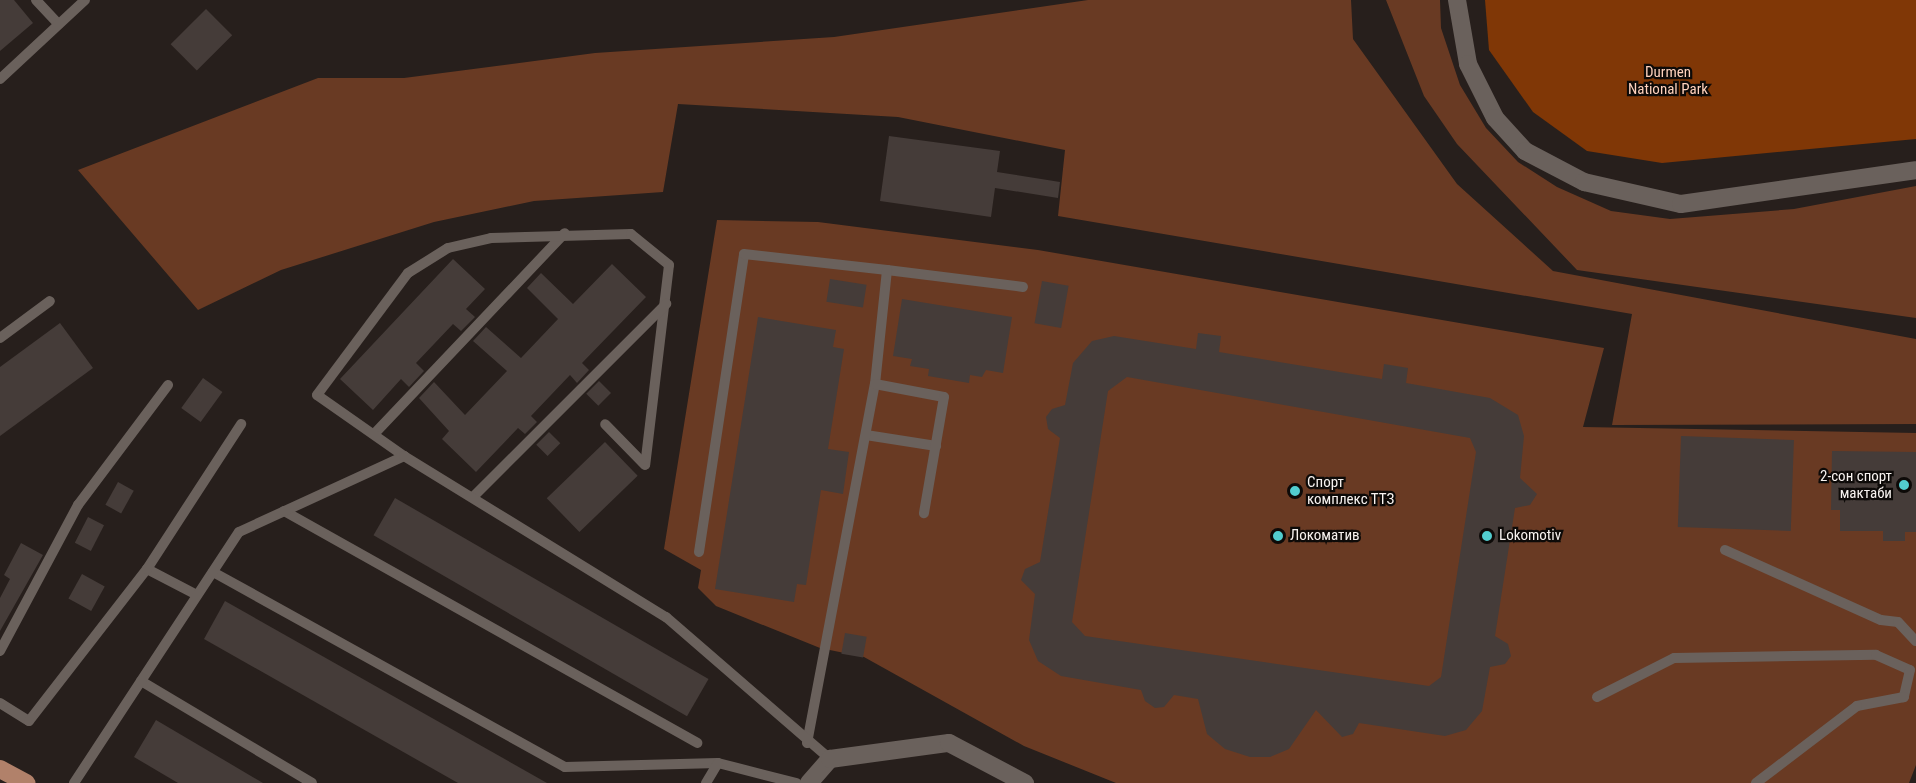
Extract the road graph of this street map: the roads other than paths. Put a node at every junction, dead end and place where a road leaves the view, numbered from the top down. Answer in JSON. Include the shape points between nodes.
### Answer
{"nodes":[{"id":1,"x":36,"y":0,"type":"edge"},
{"id":2,"x":84,"y":0,"type":"edge"},
{"id":3,"x":1457,"y":0,"type":"edge"},
{"id":4,"x":58,"y":24,"type":"junction"},
{"id":5,"x":0,"y":79,"type":"edge"},
{"id":6,"x":1916,"y":170,"type":"edge"},
{"id":7,"x":565,"y":233,"type":"junction"},
{"id":8,"x":887,"y":270,"type":"junction"},
{"id":9,"x":1023,"y":287,"type":"dead end"},
{"id":10,"x":50,"y":301,"type":"dead end"},
{"id":11,"x":666,"y":304,"type":"junction"},
{"id":12,"x":0,"y":338,"type":"edge"},
{"id":13,"x":875,"y":384,"type":"junction"},
{"id":14,"x":168,"y":385,"type":"dead end"},
{"id":15,"x":241,"y":424,"type":"dead end"},
{"id":16,"x":605,"y":424,"type":"dead end"},
{"id":17,"x":376,"y":432,"type":"junction"},
{"id":18,"x":867,"y":435,"type":"junction"},
{"id":19,"x":936,"y":446,"type":"junction"},
{"id":20,"x":404,"y":456,"type":"junction"},
{"id":21,"x":474,"y":496,"type":"junction"},
{"id":22,"x":284,"y":511,"type":"junction"},
{"id":23,"x":924,"y":513,"type":"dead end"},
{"id":24,"x":1725,"y":550,"type":"dead end"},
{"id":25,"x":699,"y":552,"type":"dead end"},
{"id":26,"x":147,"y":570,"type":"junction"},
{"id":27,"x":213,"y":572,"type":"junction"},
{"id":28,"x":198,"y":595,"type":"junction"},
{"id":29,"x":1916,"y":641,"type":"edge"},
{"id":30,"x":0,"y":651,"type":"edge"},
{"id":31,"x":1913,"y":667,"type":"edge"},
{"id":32,"x":141,"y":681,"type":"junction"},
{"id":33,"x":1598,"y":697,"type":"dead end"},
{"id":34,"x":0,"y":703,"type":"edge"},
{"id":35,"x":698,"y":743,"type":"dead end"},
{"id":36,"x":807,"y":743,"type":"junction"},
{"id":37,"x":830,"y":759,"type":"junction"},
{"id":38,"x":718,"y":763,"type":"junction"},
{"id":39,"x":0,"y":768,"type":"edge"},
{"id":40,"x":26,"y":783,"type":"edge"},
{"id":41,"x":74,"y":783,"type":"edge"},
{"id":42,"x":312,"y":783,"type":"edge"},
{"id":43,"x":706,"y":783,"type":"edge"},
{"id":44,"x":796,"y":783,"type":"edge"},
{"id":45,"x":809,"y":783,"type":"edge"},
{"id":46,"x":821,"y":783,"type":"edge"},
{"id":47,"x":1025,"y":783,"type":"edge"},
{"id":48,"x":1756,"y":783,"type":"edge"}],
"edges":[{"from":1,"to":4,"type":"lane"},
{"from":2,"to":4,"type":"lane"},
{"from":3,"to":6,"type":"street","via":[[1468,64],[1495,118],[1525,151],[1584,182],[1623,195],[1681,204]]},
{"from":4,"to":5,"type":"lane"},
{"from":7,"to":11,"type":"lane","via":[[631,234],[669,265]]},
{"from":7,"to":17,"type":"lane"},
{"from":7,"to":17,"type":"lane","via":[[491,238],[448,248],[408,273],[317,395]]},
{"from":8,"to":9,"type":"lane"},
{"from":8,"to":13,"type":"lane"},
{"from":8,"to":25,"type":"lane","via":[[744,254]]},
{"from":10,"to":12,"type":"lane"},
{"from":11,"to":16,"type":"lane","via":[[645,465]]},
{"from":11,"to":21,"type":"lane"},
{"from":13,"to":18,"type":"lane"},
{"from":13,"to":19,"type":"lane","via":[[944,397]]},
{"from":14,"to":30,"type":"lane","via":[[78,505]]},
{"from":15,"to":26,"type":"lane"},
{"from":17,"to":20,"type":"lane"},
{"from":18,"to":19,"type":"lane"},
{"from":18,"to":36,"type":"lane"},
{"from":19,"to":23,"type":"lane"},
{"from":20,"to":21,"type":"lane"},
{"from":20,"to":22,"type":"lane"},
{"from":21,"to":36,"type":"lane","via":[[666,617]]},
{"from":22,"to":27,"type":"lane","via":[[239,532]]},
{"from":22,"to":35,"type":"lane"},
{"from":24,"to":29,"type":"lane","via":[[1881,620],[1898,622]]},
{"from":26,"to":28,"type":"lane"},
{"from":26,"to":34,"type":"lane","via":[[29,721]]},
{"from":27,"to":28,"type":"lane"},
{"from":27,"to":38,"type":"lane","via":[[565,767]]},
{"from":28,"to":32,"type":"lane"},
{"from":31,"to":33,"type":"lane","via":[[1876,655],[1674,658]]},
{"from":31,"to":48,"type":"lane","via":[[1904,697],[1857,706]]},
{"from":32,"to":41,"type":"lane"},
{"from":32,"to":42,"type":"lane"},
{"from":36,"to":37,"type":"lane"},
{"from":37,"to":45,"type":"street"},
{"from":37,"to":46,"type":"street"},
{"from":37,"to":47,"type":"street","via":[[949,743]]},
{"from":38,"to":43,"type":"lane"},
{"from":38,"to":44,"type":"lane"},
{"from":39,"to":40,"type":"main road"}]}
